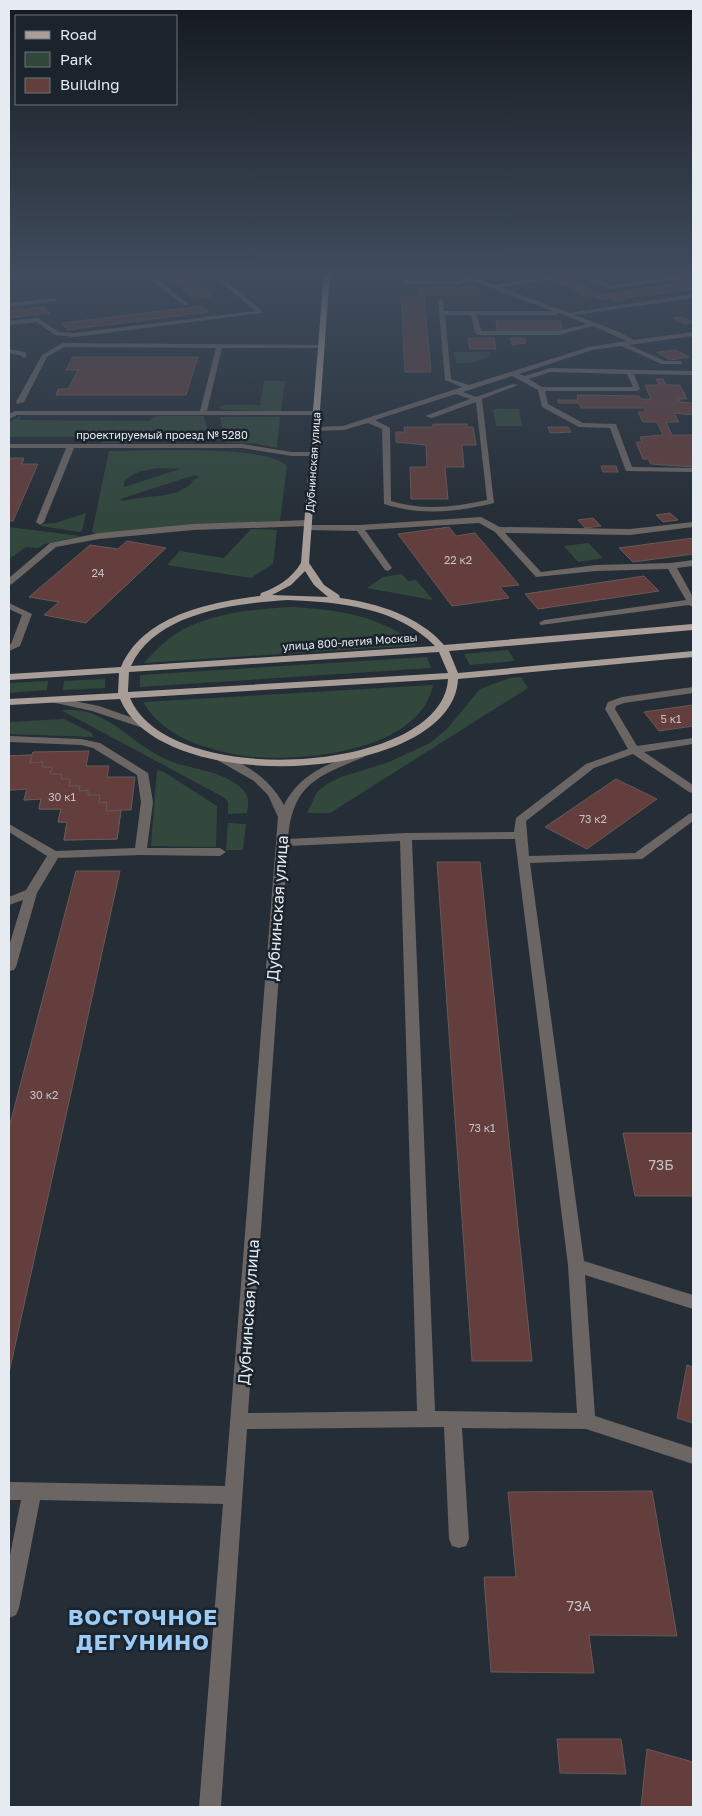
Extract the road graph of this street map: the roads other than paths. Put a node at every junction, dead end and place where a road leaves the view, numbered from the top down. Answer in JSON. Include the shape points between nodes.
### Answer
{"nodes":[{"id":1,"x":44,"y":356,"type":"edge"},
{"id":2,"x":217,"y":356,"type":"edge"},
{"id":3,"x":321,"y":356,"type":"edge"},
{"id":4,"x":445,"y":356,"type":"edge"},
{"id":5,"x":566,"y":356,"type":"edge"},
{"id":6,"x":650,"y":356,"type":"edge"},
{"id":7,"x":683,"y":363,"type":"dead end"},
{"id":8,"x":629,"y":371,"type":"junction"},
{"id":9,"x":510,"y":373,"type":"junction"},
{"id":10,"x":693,"y":373,"type":"edge"},
{"id":11,"x":524,"y":378,"type":"junction"},
{"id":12,"x":515,"y":385,"type":"dead end"},
{"id":13,"x":468,"y":387,"type":"junction"},
{"id":14,"x":541,"y":389,"type":"junction"},
{"id":15,"x":455,"y":391,"type":"junction"},
{"id":16,"x":476,"y":399,"type":"junction"},
{"id":17,"x":203,"y":413,"type":"junction"},
{"id":18,"x":317,"y":413,"type":"junction"},
{"id":19,"x":12,"y":415,"type":"edge"},
{"id":20,"x":429,"y":416,"type":"dead end"},
{"id":21,"x":368,"y":420,"type":"junction"},
{"id":22,"x":316,"y":429,"type":"junction"},
{"id":23,"x":9,"y":446,"type":"edge"},
{"id":24,"x":71,"y":446,"type":"junction"},
{"id":25,"x":314,"y":454,"type":"junction"},
{"id":26,"x":693,"y":470,"type":"edge"},
{"id":27,"x":40,"y":522,"type":"dead end"},
{"id":28,"x":693,"y":524,"type":"edge"},
{"id":29,"x":308,"y":526,"type":"junction"},
{"id":30,"x":360,"y":528,"type":"junction"},
{"id":31,"x":498,"y":530,"type":"junction"},
{"id":32,"x":305,"y":563,"type":"junction"},
{"id":33,"x":693,"y":563,"type":"edge"},
{"id":34,"x":671,"y":566,"type":"junction"},
{"id":35,"x":388,"y":568,"type":"dead end"},
{"id":36,"x":9,"y":582,"type":"edge"},
{"id":37,"x":239,"y":602,"type":"junction"},
{"id":38,"x":692,"y":603,"type":"edge"},
{"id":39,"x":358,"y":604,"type":"junction"},
{"id":40,"x":9,"y":606,"type":"edge"},
{"id":41,"x":544,"y":623,"type":"dead end"},
{"id":42,"x":693,"y":627,"type":"edge"},
{"id":43,"x":9,"y":648,"type":"edge"},
{"id":44,"x":443,"y":649,"type":"junction"},
{"id":45,"x":693,"y":654,"type":"edge"},
{"id":46,"x":124,"y":671,"type":"junction"},
{"id":47,"x":454,"y":676,"type":"junction"},
{"id":48,"x":9,"y":677,"type":"edge"},
{"id":49,"x":693,"y":690,"type":"edge"},
{"id":50,"x":124,"y":696,"type":"junction"},
{"id":51,"x":55,"y":700,"type":"junction"},
{"id":52,"x":9,"y":702,"type":"edge"},
{"id":53,"x":146,"y":726,"type":"junction"},
{"id":54,"x":9,"y":739,"type":"edge"},
{"id":55,"x":693,"y":741,"type":"edge"},
{"id":56,"x":634,"y":750,"type":"junction"},
{"id":57,"x":360,"y":754,"type":"junction"},
{"id":58,"x":217,"y":757,"type":"junction"},
{"id":59,"x":693,"y":790,"type":"edge"},
{"id":60,"x":693,"y":816,"type":"edge"},
{"id":61,"x":284,"y":817,"type":"junction"},
{"id":62,"x":9,"y":827,"type":"edge"},
{"id":63,"x":520,"y":836,"type":"junction"},
{"id":64,"x":406,"y":837,"type":"junction"},
{"id":65,"x":282,"y":843,"type":"junction"},
{"id":66,"x":140,"y":851,"type":"junction"},
{"id":67,"x":220,"y":852,"type":"dead end"},
{"id":68,"x":54,"y":856,"type":"junction"},
{"id":69,"x":524,"y":860,"type":"junction"},
{"id":70,"x":31,"y":893,"type":"junction"},
{"id":71,"x":9,"y":901,"type":"edge"},
{"id":72,"x":9,"y":967,"type":"edge"},
{"id":73,"x":576,"y":1265,"type":"junction"},
{"id":74,"x":693,"y":1302,"type":"edge"},
{"id":75,"x":426,"y":1418,"type":"junction"},
{"id":76,"x":453,"y":1420,"type":"junction"},
{"id":77,"x":240,"y":1421,"type":"junction"},
{"id":78,"x":586,"y":1421,"type":"junction"},
{"id":79,"x":693,"y":1456,"type":"edge"},
{"id":80,"x":9,"y":1491,"type":"edge"},
{"id":81,"x":32,"y":1491,"type":"junction"},
{"id":82,"x":234,"y":1495,"type":"junction"},
{"id":83,"x":459,"y":1539,"type":"dead end"},
{"id":84,"x":9,"y":1608,"type":"edge"},
{"id":85,"x":210,"y":1807,"type":"edge"}],
"edges":[{"from":1,"to":19,"type":"street"},
{"from":2,"to":17,"type":"street"},
{"from":3,"to":18,"type":"main road","name":"Дубнинская улица"},
{"from":4,"to":13,"type":"street","via":[[448,380]]},
{"from":5,"to":9,"type":"street"},
{"from":6,"to":7,"type":"street","via":[[664,362]]},
{"from":8,"to":10,"type":"street"},
{"from":8,"to":11,"type":"street","via":[[550,370]]},
{"from":8,"to":14,"type":"street","via":[[637,389]]},
{"from":9,"to":11,"type":"street"},
{"from":9,"to":13,"type":"street"},
{"from":11,"to":14,"type":"street"},
{"from":12,"to":16,"type":"street"},
{"from":13,"to":15,"type":"street"},
{"from":14,"to":26,"type":"street","via":[[545,405],[582,426],[613,426],[629,470]]},
{"from":15,"to":16,"type":"street"},
{"from":15,"to":21,"type":"street"},
{"from":16,"to":20,"type":"street"},
{"from":16,"to":21,"type":"street","via":[[479,400],[491,501],[460,509],[403,508],[387,502],[386,428]]},
{"from":17,"to":18,"type":"street"},
{"from":17,"to":19,"type":"street"},
{"from":18,"to":22,"type":"main road","name":"Дубнинская улица"},
{"from":21,"to":22,"type":"street","via":[[344,428]]},
{"from":22,"to":25,"type":"main road","name":"Дубнинская улица"},
{"from":23,"to":24,"type":"street","name":"проектируемый проезд № 5280"},
{"from":24,"to":25,"type":"street","name":"проектируемый проезд № 5280","via":[[242,446]]},
{"from":24,"to":27,"type":"street"},
{"from":25,"to":29,"type":"main road","name":"Дубнинская улица"},
{"from":28,"to":31,"type":"street","via":[[630,532]]},
{"from":29,"to":30,"type":"street"},
{"from":29,"to":32,"type":"main road","name":"Дубнинская улица"},
{"from":29,"to":36,"type":"street","via":[[193,527],[99,536],[53,545]]},
{"from":30,"to":31,"type":"street","via":[[481,520]]},
{"from":30,"to":35,"type":"street"},
{"from":31,"to":34,"type":"street","via":[[540,575],[596,568]]},
{"from":32,"to":37,"type":"main road","via":[[286,586]]},
{"from":32,"to":39,"type":"main road","via":[[314,582],[323,591]]},
{"from":33,"to":34,"type":"street"},
{"from":34,"to":38,"type":"street"},
{"from":37,"to":39,"type":"main road","via":[[302,598]]},
{"from":37,"to":46,"type":"main road","via":[[190,615],[159,630],[136,649]]},
{"from":38,"to":41,"type":"street"},
{"from":39,"to":44,"type":"main road","via":[[409,622]]},
{"from":40,"to":43,"type":"street","via":[[27,614],[15,646]]},
{"from":42,"to":44,"type":"main road","name":"улица 800-летия Москвы"},
{"from":44,"to":46,"type":"main road","name":"улица 800-летия Москвы"},
{"from":44,"to":47,"type":"main road"},
{"from":45,"to":47,"type":"main road"},
{"from":46,"to":48,"type":"main road","name":"улица 800-летия Москвы"},
{"from":46,"to":50,"type":"main road"},
{"from":47,"to":50,"type":"main road"},
{"from":47,"to":57,"type":"main road","via":[[448,699],[430,721],[400,740]]},
{"from":49,"to":56,"type":"street","via":[[612,704],[610,710]]},
{"from":50,"to":51,"type":"main road"},
{"from":50,"to":53,"type":"main road","via":[[135,716]]},
{"from":51,"to":52,"type":"main road"},
{"from":51,"to":53,"type":"street","via":[[102,710]]},
{"from":53,"to":58,"type":"main road","via":[[176,744]]},
{"from":54,"to":66,"type":"street","via":[[96,745],[142,773],[146,783],[145,833]]},
{"from":55,"to":56,"type":"street"},
{"from":56,"to":59,"type":"street"},
{"from":56,"to":63,"type":"street","via":[[590,766],[520,820]]},
{"from":57,"to":58,"type":"main road","via":[[337,760],[288,764],[240,762]]},
{"from":57,"to":61,"type":"street","name":"Дубнинская улица","via":[[304,783]]},
{"from":58,"to":61,"type":"street","name":"Дубнинская улица","via":[[238,766],[266,785],[276,797]]},
{"from":60,"to":69,"type":"street","via":[[638,856]]},
{"from":61,"to":65,"type":"street","name":"Дубнинская улица"},
{"from":62,"to":68,"type":"street"},
{"from":63,"to":64,"type":"street"},
{"from":63,"to":69,"type":"street"},
{"from":64,"to":65,"type":"street"},
{"from":64,"to":75,"type":"street"},
{"from":65,"to":77,"type":"street","name":"Дубнинская улица"},
{"from":66,"to":67,"type":"street"},
{"from":66,"to":68,"type":"street"},
{"from":68,"to":70,"type":"street"},
{"from":69,"to":73,"type":"street"},
{"from":70,"to":71,"type":"street"},
{"from":70,"to":72,"type":"street"},
{"from":73,"to":74,"type":"street"},
{"from":73,"to":78,"type":"street"},
{"from":75,"to":76,"type":"street"},
{"from":75,"to":77,"type":"street"},
{"from":76,"to":78,"type":"street"},
{"from":76,"to":83,"type":"street"},
{"from":77,"to":82,"type":"street","name":"Дубнинская улица"},
{"from":78,"to":79,"type":"street"},
{"from":80,"to":81,"type":"street"},
{"from":81,"to":82,"type":"street"},
{"from":81,"to":84,"type":"street"},
{"from":82,"to":85,"type":"street","name":"Дубнинская улица"}]}
